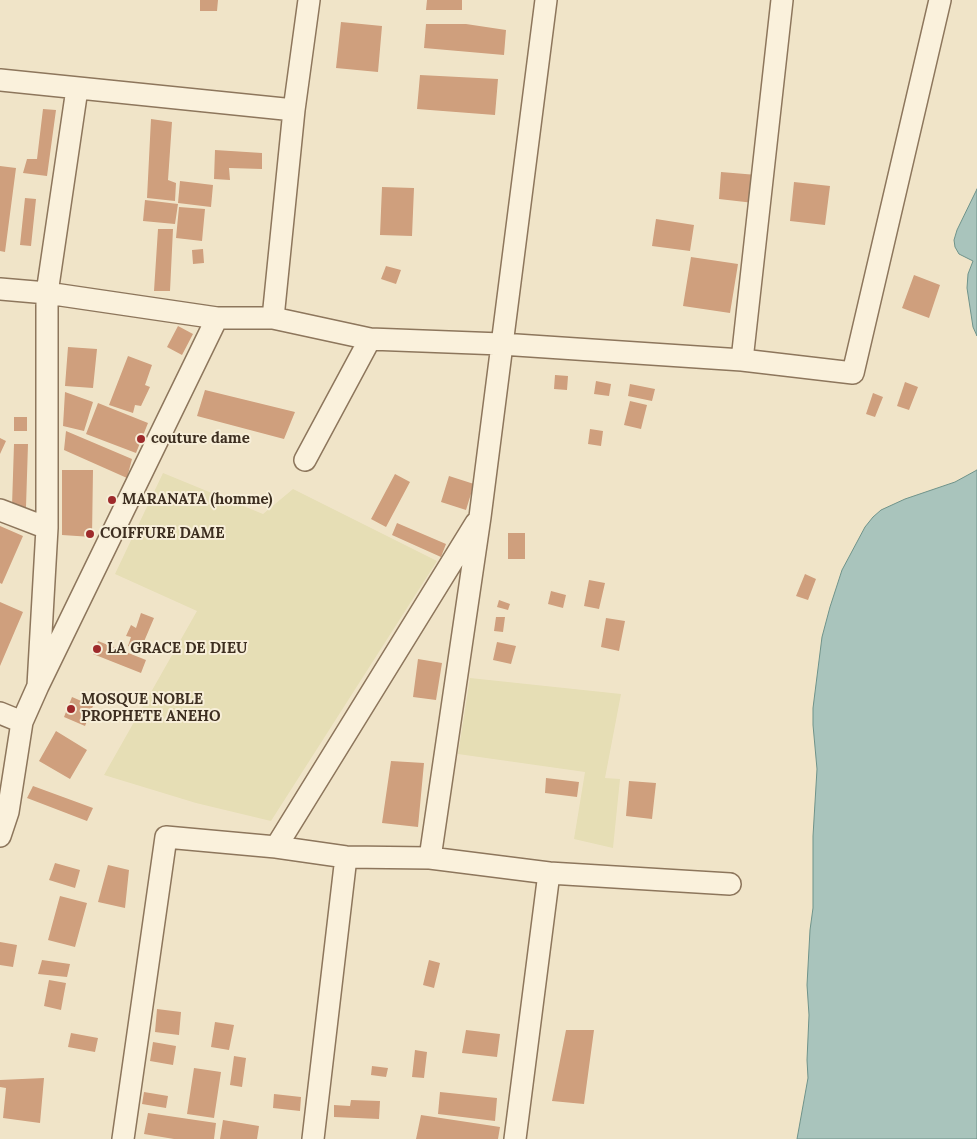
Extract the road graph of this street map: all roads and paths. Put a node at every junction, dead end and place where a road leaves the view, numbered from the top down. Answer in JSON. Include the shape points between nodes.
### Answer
{"nodes":[{"id":1,"x":308,"y":0,"type":"edge"},
{"id":2,"x":546,"y":0,"type":"edge"},
{"id":3,"x":782,"y":0,"type":"edge"},
{"id":4,"x":940,"y":0,"type":"edge"},
{"id":5,"x":0,"y":80,"type":"edge"},
{"id":6,"x":77,"y":89,"type":"junction"},
{"id":7,"x":294,"y":110,"type":"junction"},
{"id":8,"x":0,"y":289,"type":"edge"},
{"id":9,"x":47,"y":293,"type":"junction"},
{"id":10,"x":217,"y":318,"type":"junction"},
{"id":11,"x":273,"y":318,"type":"junction"},
{"id":12,"x":370,"y":339,"type":"junction"},
{"id":13,"x":501,"y":344,"type":"junction"},
{"id":14,"x":742,"y":360,"type":"junction"},
{"id":15,"x":305,"y":460,"type":"dead end"},
{"id":16,"x":0,"y":510,"type":"edge"},
{"id":17,"x":480,"y":517,"type":"junction"},
{"id":18,"x":47,"y":528,"type":"junction"},
{"id":19,"x":38,"y":686,"type":"junction"},
{"id":20,"x":0,"y":713,"type":"edge"},
{"id":21,"x":22,"y":722,"type":"junction"},
{"id":22,"x":0,"y":836,"type":"edge"},
{"id":23,"x":276,"y":846,"type":"junction"},
{"id":24,"x":346,"y":857,"type":"junction"},
{"id":25,"x":430,"y":858,"type":"junction"},
{"id":26,"x":549,"y":873,"type":"junction"},
{"id":27,"x":730,"y":884,"type":"dead end"},
{"id":28,"x":123,"y":1139,"type":"edge"},
{"id":29,"x":313,"y":1139,"type":"edge"},
{"id":30,"x":515,"y":1139,"type":"edge"}],
"edges":[{"from":1,"to":7,"type":"street"},
{"from":2,"to":13,"type":"street"},
{"from":3,"to":14,"type":"street"},
{"from":4,"to":14,"type":"street","via":[[853,373]]},
{"from":5,"to":6,"type":"street"},
{"from":6,"to":7,"type":"street"},
{"from":6,"to":9,"type":"street"},
{"from":7,"to":11,"type":"street"},
{"from":8,"to":9,"type":"street"},
{"from":9,"to":10,"type":"street"},
{"from":9,"to":18,"type":"street"},
{"from":10,"to":11,"type":"street"},
{"from":10,"to":19,"type":"street"},
{"from":11,"to":12,"type":"street"},
{"from":12,"to":13,"type":"street"},
{"from":12,"to":15,"type":"street"},
{"from":13,"to":14,"type":"street"},
{"from":13,"to":17,"type":"street"},
{"from":16,"to":18,"type":"street"},
{"from":17,"to":23,"type":"street"},
{"from":17,"to":25,"type":"street"},
{"from":18,"to":19,"type":"street"},
{"from":19,"to":21,"type":"street"},
{"from":20,"to":21,"type":"street"},
{"from":21,"to":22,"type":"street","via":[[8,812]]},
{"from":23,"to":24,"type":"street"},
{"from":23,"to":28,"type":"street","via":[[166,836]]},
{"from":24,"to":25,"type":"street"},
{"from":24,"to":29,"type":"street"},
{"from":25,"to":26,"type":"street"},
{"from":26,"to":27,"type":"street"},
{"from":26,"to":30,"type":"street"}]}
